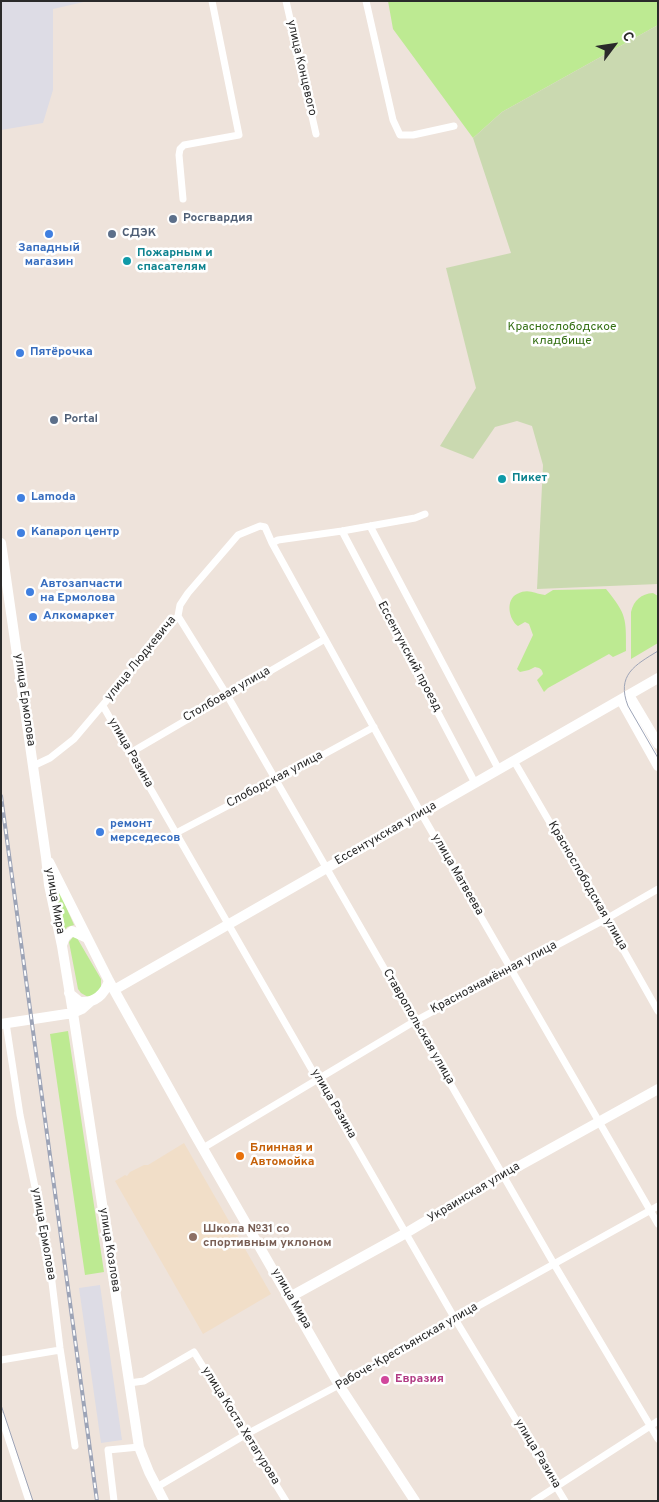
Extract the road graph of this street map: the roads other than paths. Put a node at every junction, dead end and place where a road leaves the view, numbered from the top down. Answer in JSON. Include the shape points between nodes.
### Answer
{"nodes":[{"id":1,"x":212,"y":1,"type":"edge"},
{"id":2,"x":286,"y":1,"type":"edge"},
{"id":3,"x":366,"y":1,"type":"edge"},
{"id":4,"x":454,"y":126,"type":"dead end"},
{"id":5,"x":316,"y":134,"type":"dead end"},
{"id":6,"x":183,"y":199,"type":"dead end"},
{"id":7,"x":425,"y":514,"type":"dead end"},
{"id":8,"x":260,"y":526,"type":"joint"},
{"id":9,"x":370,"y":526,"type":"junction"},
{"id":10,"x":342,"y":532,"type":"junction"},
{"id":11,"x":1,"y":543,"type":"edge"},
{"id":12,"x":272,"y":543,"type":"junction"},
{"id":13,"x":178,"y":616,"type":"junction"},
{"id":14,"x":324,"y":639,"type":"junction"},
{"id":15,"x":658,"y":678,"type":"edge"},
{"id":16,"x":227,"y":695,"type":"junction"},
{"id":17,"x":625,"y":697,"type":"junction"},
{"id":18,"x":103,"y":706,"type":"junction"},
{"id":19,"x":374,"y":727,"type":"junction"},
{"id":20,"x":658,"y":744,"type":"edge"},
{"id":21,"x":130,"y":753,"type":"junction"},
{"id":22,"x":514,"y":761,"type":"junction"},
{"id":23,"x":33,"y":766,"type":"junction"},
{"id":24,"x":658,"y":766,"type":"edge"},
{"id":25,"x":499,"y":770,"type":"junction"},
{"id":26,"x":277,"y":780,"type":"junction"},
{"id":27,"x":475,"y":783,"type":"junction"},
{"id":28,"x":421,"y":813,"type":"junction"},
{"id":29,"x":176,"y":833,"type":"junction"},
{"id":30,"x":46,"y":857,"type":"junction"},
{"id":31,"x":327,"y":868,"type":"junction"},
{"id":32,"x":658,"y":889,"type":"edge"},
{"id":33,"x":606,"y":919,"type":"junction"},
{"id":34,"x":228,"y":924,"type":"junction"},
{"id":35,"x":87,"y":938,"type":"junction"},
{"id":36,"x":62,"y":946,"type":"junction"},
{"id":37,"x":510,"y":969,"type":"junction"},
{"id":38,"x":109,"y":981,"type":"junction"},
{"id":39,"x":114,"y":990,"type":"junction"},
{"id":40,"x":69,"y":993,"type":"junction"},
{"id":41,"x":93,"y":1000,"type":"junction"},
{"id":42,"x":658,"y":1012,"type":"edge"},
{"id":43,"x":73,"y":1013,"type":"junction"},
{"id":44,"x":129,"y":1016,"type":"junction"},
{"id":45,"x":415,"y":1021,"type":"junction"},
{"id":46,"x":4,"y":1023,"type":"edge"},
{"id":47,"x":318,"y":1079,"type":"junction"},
{"id":48,"x":658,"y":1089,"type":"edge"},
{"id":49,"x":599,"y":1122,"type":"junction"},
{"id":50,"x":204,"y":1148,"type":"junction"},
{"id":51,"x":503,"y":1175,"type":"junction"},
{"id":52,"x":658,"y":1206,"type":"edge"},
{"id":53,"x":650,"y":1210,"type":"junction"},
{"id":54,"x":658,"y":1224,"type":"edge"},
{"id":55,"x":406,"y":1233,"type":"junction"},
{"id":56,"x":554,"y":1264,"type":"junction"},
{"id":57,"x":290,"y":1297,"type":"junction"},
{"id":58,"x":455,"y":1319,"type":"junction"},
{"id":59,"x":60,"y":1350,"type":"junction"},
{"id":60,"x":1,"y":1360,"type":"edge"},
{"id":61,"x":129,"y":1383,"type":"junction"},
{"id":62,"x":340,"y":1385,"type":"junction"},
{"id":63,"x":1,"y":1416,"type":"edge"},
{"id":64,"x":658,"y":1421,"type":"edge"},
{"id":65,"x":650,"y":1426,"type":"junction"},
{"id":66,"x":245,"y":1435,"type":"junction"},
{"id":67,"x":658,"y":1438,"type":"edge"},
{"id":68,"x":75,"y":1446,"type":"dead end"},
{"id":69,"x":139,"y":1446,"type":"junction"},
{"id":70,"x":556,"y":1486,"type":"junction"},
{"id":71,"x":156,"y":1487,"type":"junction"},
{"id":72,"x":29,"y":1501,"type":"edge"},
{"id":73,"x":114,"y":1501,"type":"edge"},
{"id":74,"x":164,"y":1501,"type":"edge"},
{"id":75,"x":286,"y":1501,"type":"edge"},
{"id":76,"x":415,"y":1501,"type":"edge"},
{"id":77,"x":534,"y":1501,"type":"edge"},
{"id":78,"x":566,"y":1501,"type":"edge"}],
"edges":[{"from":1,"to":6,"type":"street","via":[[239,135],[184,145],[179,155]]},
{"from":2,"to":5,"type":"street","name":"улица Концевого"},
{"from":3,"to":4,"type":"street","via":[[392,120],[400,135]]},
{"from":7,"to":9,"type":"street"},
{"from":8,"to":12,"type":"street","name":"улица Матвеева","via":[[265,527]]},
{"from":8,"to":13,"type":"street","name":"улица Людкевича","via":[[238,535],[188,593],[180,604]]},
{"from":9,"to":10,"type":"street"},
{"from":9,"to":25,"type":"street"},
{"from":10,"to":12,"type":"street"},
{"from":10,"to":27,"type":"street","name":"Ессентукский проезд"},
{"from":11,"to":23,"type":"street","name":"улица Ермолова"},
{"from":12,"to":14,"type":"street","name":"улица Матвеева"},
{"from":13,"to":16,"type":"street","name":"Ставропольская улица"},
{"from":13,"to":18,"type":"street","name":"улица Людкевича"},
{"from":14,"to":16,"type":"street","name":"Столбовая улица"},
{"from":14,"to":19,"type":"street","name":"улица Матвеева"},
{"from":15,"to":17,"type":"street","name":"Ессентукская улица"},
{"from":16,"to":21,"type":"street","name":"Столбовая улица"},
{"from":16,"to":26,"type":"street","name":"Ставропольская улица"},
{"from":17,"to":20,"type":"street"},
{"from":17,"to":22,"type":"street","name":"Ессентукская улица"},
{"from":17,"to":24,"type":"street"},
{"from":18,"to":21,"type":"street","name":"улица Разина"},
{"from":18,"to":23,"type":"street","name":"улица Людкевича","via":[[74,740]]},
{"from":19,"to":26,"type":"street","name":"Слободская улица"},
{"from":19,"to":28,"type":"street","name":"улица Матвеева"},
{"from":21,"to":29,"type":"street","name":"улица Разина"},
{"from":22,"to":25,"type":"street","name":"Ессентукская улица"},
{"from":22,"to":33,"type":"street","name":"Краснослободская улица"},
{"from":23,"to":30,"type":"street","name":"улица Ермолова"},
{"from":25,"to":27,"type":"street","name":"Ессентукская улица"},
{"from":26,"to":29,"type":"street","name":"Слободская улица"},
{"from":26,"to":31,"type":"street","name":"Ставропольская улица"},
{"from":27,"to":28,"type":"street","name":"Ессентукская улица"},
{"from":28,"to":31,"type":"street","name":"Ессентукская улица"},
{"from":28,"to":37,"type":"street","name":"улица Матвеева"},
{"from":29,"to":34,"type":"street","name":"улица Разина"},
{"from":30,"to":35,"type":"street","name":"улица Мира"},
{"from":30,"to":36,"type":"street","name":"улица Мира","via":[[48,885]]},
{"from":31,"to":34,"type":"street","name":"Ессентукская улица"},
{"from":31,"to":45,"type":"street","name":"Ставропольская улица"},
{"from":32,"to":33,"type":"street","name":"Краснознамённая улица"},
{"from":33,"to":37,"type":"street","name":"Краснознамённая улица"},
{"from":33,"to":42,"type":"street","name":"Краснослободская улица"},
{"from":34,"to":39,"type":"street","name":"Ессентукская улица"},
{"from":34,"to":47,"type":"street","name":"улица Разина"},
{"from":35,"to":36,"type":"street","name":"улица Мира","via":[[72,932],[65,937]]},
{"from":35,"to":38,"type":"street","name":"улица Мира"},
{"from":36,"to":40,"type":"street","name":"улица Мира"},
{"from":37,"to":45,"type":"street","name":"Краснознамённая улица"},
{"from":37,"to":49,"type":"street","name":"улица Матвеева"},
{"from":38,"to":39,"type":"street","name":"улица Мира"},
{"from":38,"to":41,"type":"street","via":[[105,990]]},
{"from":39,"to":44,"type":"street","name":"улица Мира"},
{"from":40,"to":41,"type":"street","name":"улица Мира","via":[[80,1002]]},
{"from":40,"to":43,"type":"street","name":"улица Козлова"},
{"from":41,"to":43,"type":"street"},
{"from":41,"to":44,"type":"street","name":"улица Мира","via":[[113,999]]},
{"from":43,"to":46,"type":"street"},
{"from":43,"to":61,"type":"street","name":"улица Козлова"},
{"from":44,"to":50,"type":"street","name":"улица Мира"},
{"from":45,"to":47,"type":"street","name":"Краснознамённая улица"},
{"from":45,"to":51,"type":"street","name":"Ставропольская улица"},
{"from":46,"to":59,"type":"street","name":"улица Ермолова","via":[[51,1274]]},
{"from":47,"to":50,"type":"street","name":"Краснознамённая улица"},
{"from":47,"to":55,"type":"street","name":"улица Разина"},
{"from":48,"to":49,"type":"street","name":"Украинская улица"},
{"from":49,"to":51,"type":"street","name":"Украинская улица"},
{"from":49,"to":53,"type":"street","name":"улица Матвеева"},
{"from":50,"to":57,"type":"street","name":"улица Мира"},
{"from":51,"to":55,"type":"street","name":"Украинская улица"},
{"from":51,"to":56,"type":"street","name":"Ставропольская улица"},
{"from":52,"to":53,"type":"street","name":"Рабоче-Крестьянская улица"},
{"from":53,"to":54,"type":"street","name":"улица Матвеева"},
{"from":53,"to":56,"type":"street","name":"Рабоче-Крестьянская улица"},
{"from":55,"to":57,"type":"street","name":"Украинская улица"},
{"from":55,"to":58,"type":"street","name":"улица Разина"},
{"from":56,"to":58,"type":"street","name":"Рабоче-Крестьянская улица"},
{"from":56,"to":65,"type":"street","name":"Ставропольская улица"},
{"from":57,"to":62,"type":"street","name":"улица Мира"},
{"from":58,"to":62,"type":"street","name":"Рабоче-Крестьянская улица"},
{"from":58,"to":70,"type":"street","name":"улица Разина"},
{"from":59,"to":60,"type":"street"},
{"from":59,"to":68,"type":"street","name":"улица Ермолова"},
{"from":61,"to":66,"type":"street","name":"улица Коста Хетагурова","via":[[144,1381],[194,1352]]},
{"from":61,"to":69,"type":"street","name":"улица Козлова"},
{"from":62,"to":66,"type":"street","name":"Рабоче-Крестьянская улица"},
{"from":62,"to":76,"type":"street","name":"улица Мира"},
{"from":63,"to":72,"type":"street"},
{"from":64,"to":65,"type":"street"},
{"from":65,"to":67,"type":"street","name":"Ставропольская улица"},
{"from":65,"to":70,"type":"street"},
{"from":66,"to":71,"type":"street","name":"Рабоче-Крестьянская улица"},
{"from":66,"to":75,"type":"street","name":"улица Коста Хетагурова"},
{"from":69,"to":71,"type":"street","name":"улица Козлова"},
{"from":69,"to":73,"type":"street","via":[[108,1450]]},
{"from":70,"to":77,"type":"street"},
{"from":70,"to":78,"type":"street","name":"улица Разина"},
{"from":71,"to":74,"type":"street","name":"улица Козлова"}]}
